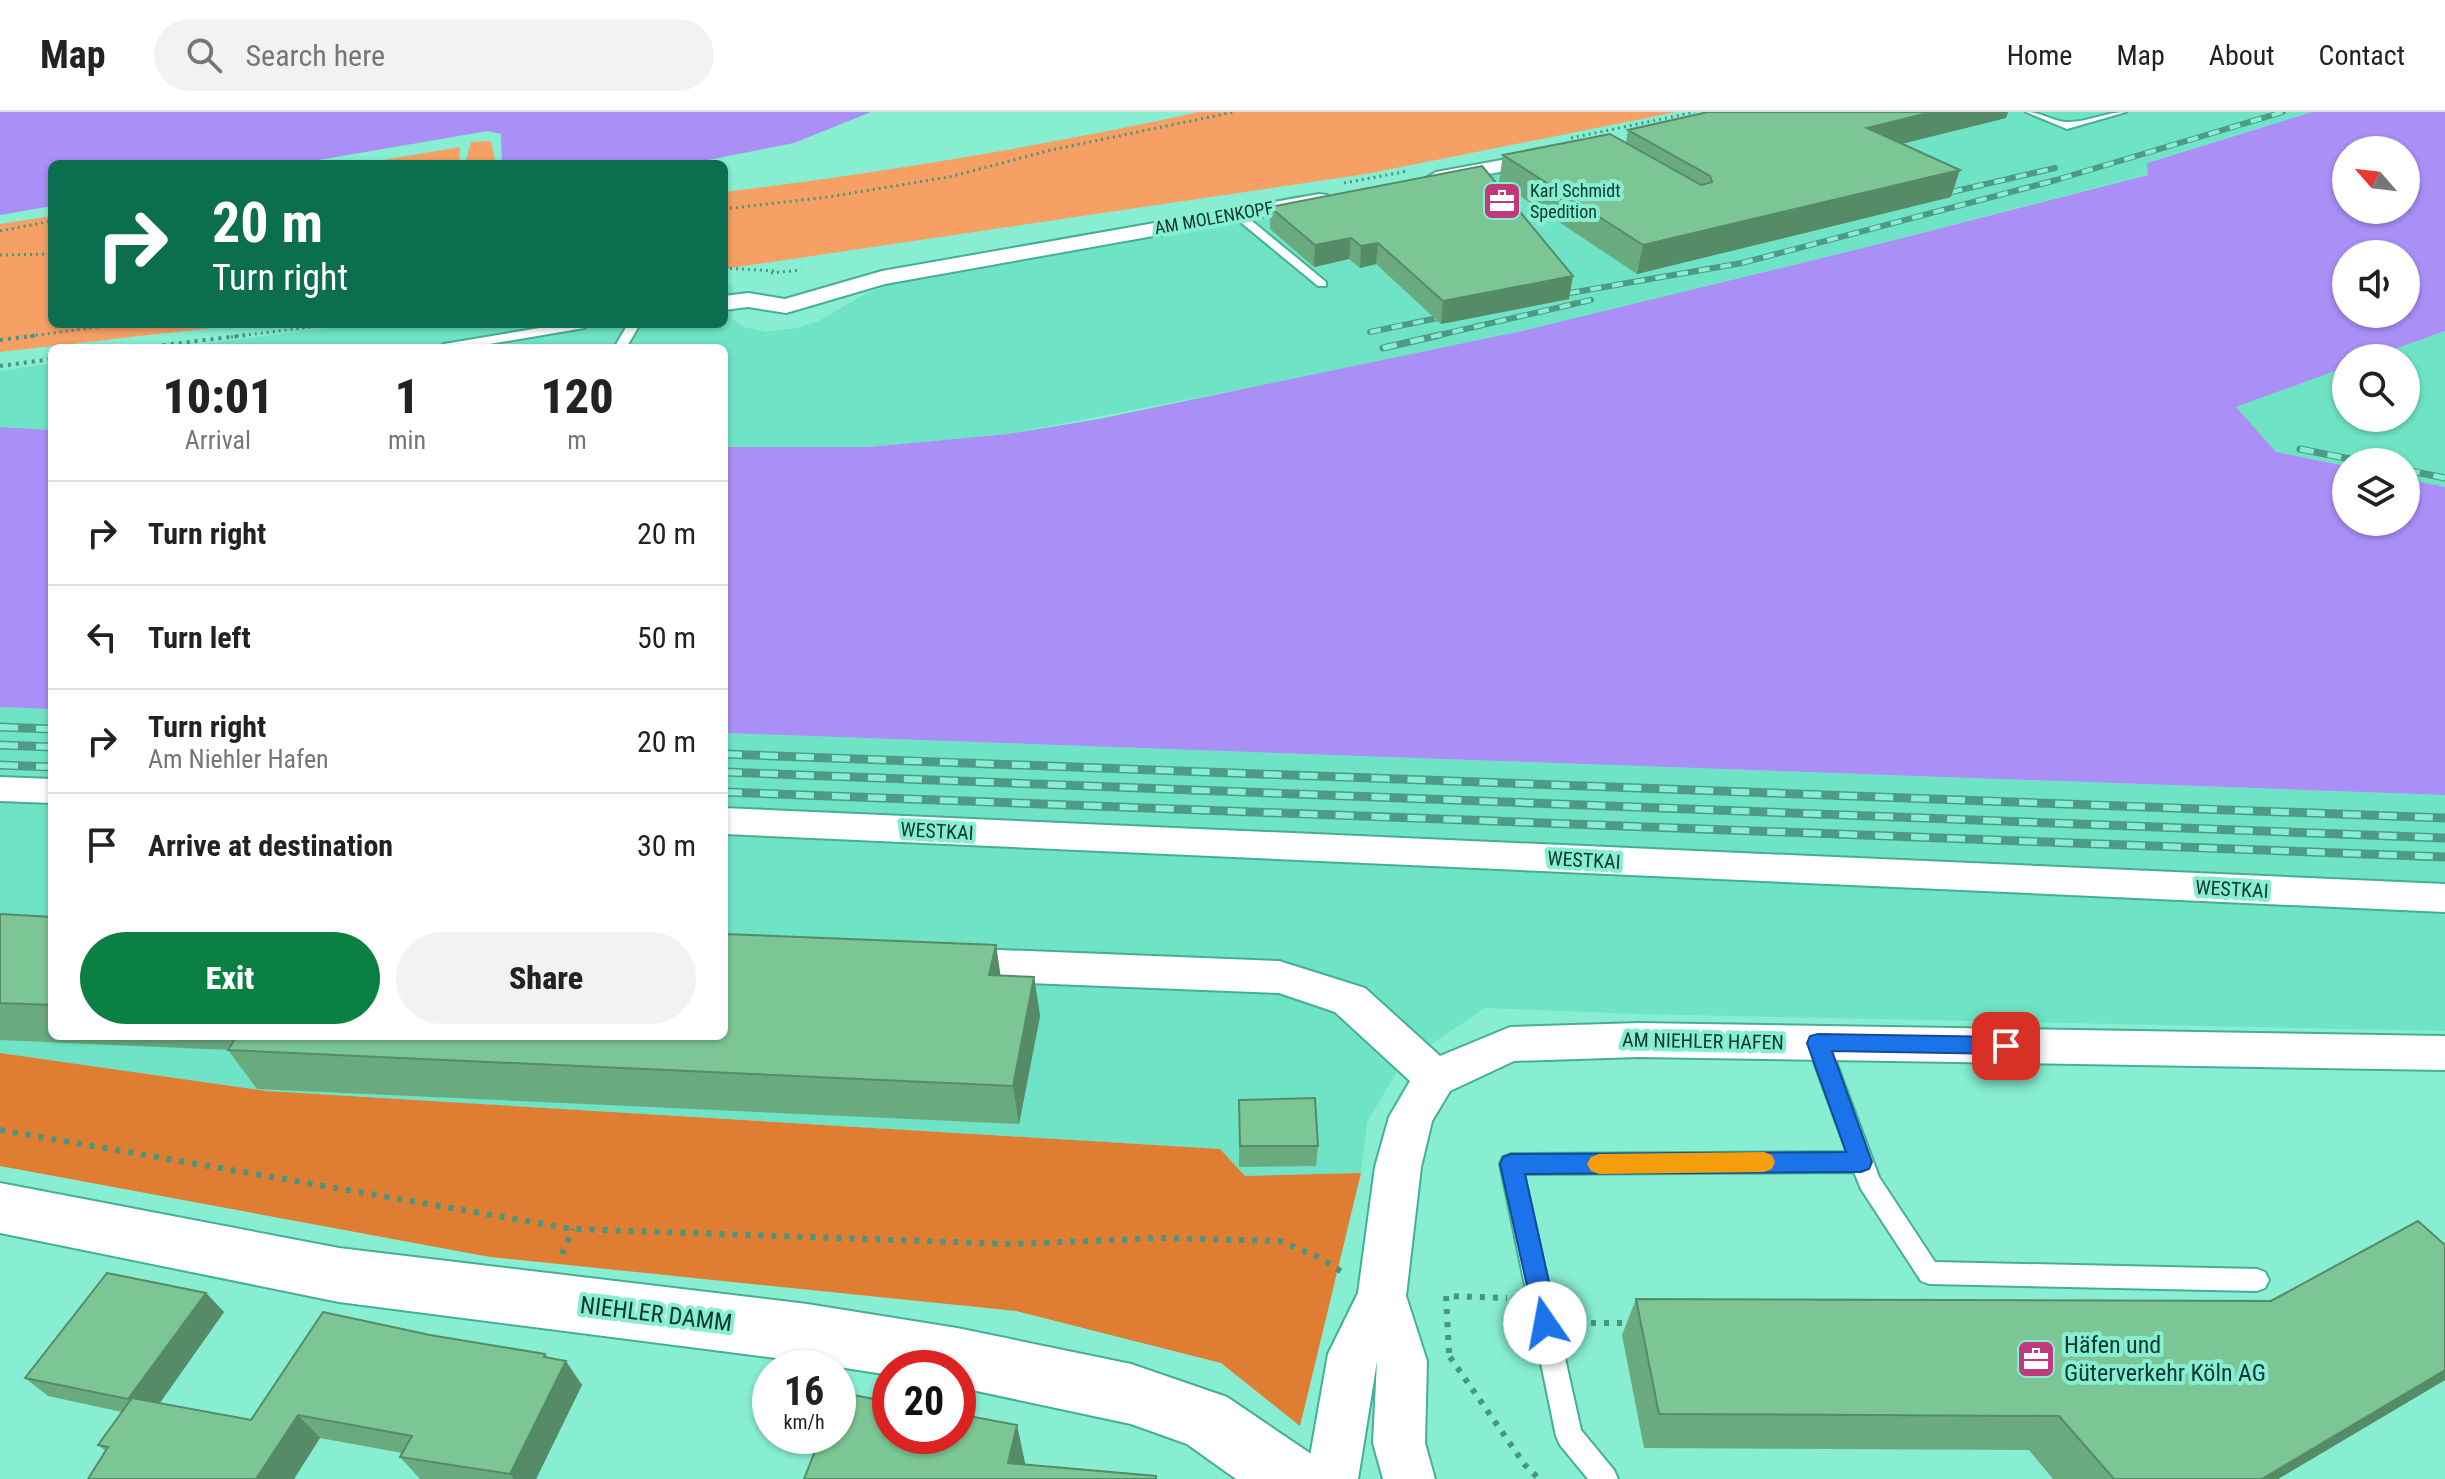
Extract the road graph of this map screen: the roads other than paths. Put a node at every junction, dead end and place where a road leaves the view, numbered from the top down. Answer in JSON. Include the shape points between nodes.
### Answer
{"nodes":[{"id":1,"x":2031,"y":112,"type":"edge"},
{"id":2,"x":2121,"y":112,"type":"edge"},
{"id":3,"x":1567,"y":154,"type":"edge"},
{"id":4,"x":1413,"y":182,"type":"edge"},
{"id":5,"x":1336,"y":196,"type":"edge"},
{"id":6,"x":1237,"y":214,"type":"junction"},
{"id":7,"x":1322,"y":284,"type":"dead end"},
{"id":8,"x":728,"y":302,"type":"edge"},
{"id":9,"x":561,"y":328,"type":"edge"},
{"id":10,"x":467,"y":344,"type":"edge"},
{"id":11,"x":0,"y":789,"type":"edge"},
{"id":12,"x":48,"y":791,"type":"edge"},
{"id":13,"x":728,"y":821,"type":"edge"},
{"id":14,"x":2445,"y":898,"type":"edge"},
{"id":15,"x":914,"y":962,"type":"edge"},
{"id":16,"x":1818,"y":1043,"type":"junction"},
{"id":17,"x":2445,"y":1053,"type":"edge"},
{"id":18,"x":1435,"y":1078,"type":"junction"},
{"id":19,"x":1861,"y":1162,"type":"junction"},
{"id":20,"x":0,"y":1208,"type":"edge"},
{"id":21,"x":2257,"y":1280,"type":"dead end"},
{"id":22,"x":1382,"y":1296,"type":"junction"},
{"id":23,"x":1291,"y":1479,"type":"edge"},
{"id":24,"x":1332,"y":1479,"type":"edge"},
{"id":25,"x":1409,"y":1479,"type":"edge"},
{"id":26,"x":1605,"y":1479,"type":"edge"}],
"edges":[{"from":1,"to":2,"type":"lane","via":[[2067,126]]},
{"from":3,"to":4,"type":"street"},
{"from":5,"to":6,"type":"street","name":"AM MOLENKOPF"},
{"from":6,"to":7,"type":"lane"},
{"from":6,"to":8,"type":"street","name":"AM MOLENKOPF","via":[[882,278],[786,306]]},
{"from":9,"to":10,"type":"lane"},
{"from":11,"to":12,"type":"street"},
{"from":13,"to":14,"type":"street","name":"WESTKAI"},
{"from":15,"to":18,"type":"street","via":[[1279,977],[1350,1000]]},
{"from":16,"to":17,"type":"street","name":"AM NIEHLER HAFEN"},
{"from":16,"to":18,"type":"street","name":"AM NIEHLER HAFEN","via":[[1510,1044]]},
{"from":16,"to":19,"type":"lane"},
{"from":18,"to":22,"type":"street","via":[[1411,1117],[1398,1167]]},
{"from":19,"to":21,"type":"lane","via":[[1929,1273]]},
{"from":19,"to":26,"type":"lane","via":[[1511,1164],[1569,1436]]},
{"from":20,"to":23,"type":"street","name":"NIEHLER DAMM","via":[[339,1275],[807,1333],[957,1357],[1131,1394],[1205,1419]]},
{"from":22,"to":24,"type":"street","via":[[1353,1354]]},
{"from":22,"to":25,"type":"street","via":[[1402,1361],[1399,1443]]}]}
